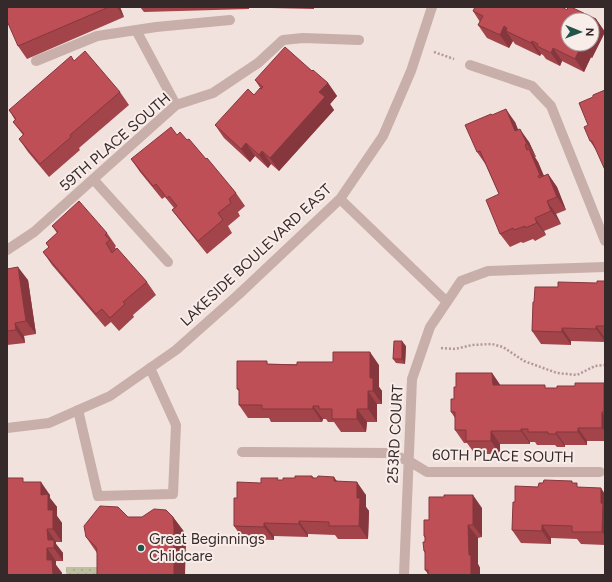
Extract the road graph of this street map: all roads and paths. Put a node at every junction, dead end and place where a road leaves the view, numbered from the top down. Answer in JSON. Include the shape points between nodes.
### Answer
{"nodes":[{"id":1,"x":432,"y":7,"type":"edge"},
{"id":2,"x":230,"y":20,"type":"dead end"},
{"id":3,"x":136,"y":30,"type":"junction"},
{"id":4,"x":359,"y":40,"type":"dead end"},
{"id":5,"x":419,"y":47,"type":"junction"},
{"id":6,"x":36,"y":61,"type":"dead end"},
{"id":7,"x":470,"y":65,"type":"joint"},
{"id":8,"x":176,"y":106,"type":"junction"},
{"id":9,"x":93,"y":179,"type":"junction"},
{"id":10,"x":340,"y":200,"type":"junction"},
{"id":11,"x":605,"y":241,"type":"edge"},
{"id":12,"x":7,"y":250,"type":"edge"},
{"id":13,"x":168,"y":262,"type":"dead end"},
{"id":14,"x":605,"y":267,"type":"edge"},
{"id":15,"x":447,"y":302,"type":"junction"},
{"id":16,"x":423,"y":346,"type":"junction"},
{"id":17,"x":605,"y":365,"type":"edge"},
{"id":18,"x":150,"y":368,"type":"junction"},
{"id":19,"x":78,"y":410,"type":"junction"},
{"id":20,"x":7,"y":428,"type":"edge"},
{"id":21,"x":242,"y":452,"type":"dead end"},
{"id":22,"x":409,"y":461,"type":"junction"},
{"id":23,"x":600,"y":472,"type":"dead end"},
{"id":24,"x":404,"y":575,"type":"edge"}],
"edges":[{"from":1,"to":5,"type":"street","name":"LAKESIDE BOULEVARD EAST"},
{"from":2,"to":3,"type":"street"},
{"from":3,"to":6,"type":"street","via":[[98,36]]},
{"from":3,"to":8,"type":"street"},
{"from":4,"to":8,"type":"street","name":"59TH PLACE SOUTH","via":[[283,40],[258,63],[213,93]]},
{"from":5,"to":7,"type":"path"},
{"from":5,"to":10,"type":"street","name":"LAKESIDE BOULEVARD EAST","via":[[383,136]]},
{"from":7,"to":11,"type":"street","via":[[532,86],[551,106]]},
{"from":8,"to":9,"type":"street","name":"59TH PLACE SOUTH"},
{"from":9,"to":12,"type":"street","name":"59TH PLACE SOUTH","via":[[34,232]]},
{"from":9,"to":13,"type":"street"},
{"from":10,"to":15,"type":"street"},
{"from":10,"to":18,"type":"street","name":"LAKESIDE BOULEVARD EAST","via":[[193,335]]},
{"from":14,"to":15,"type":"street","via":[[488,271],[461,281]]},
{"from":15,"to":16,"type":"street","name":"253RD COURT","via":[[430,327]]},
{"from":16,"to":17,"type":"path","via":[[455,349],[492,344],[503,347],[524,361],[557,373],[577,375],[595,366]]},
{"from":16,"to":22,"type":"street","name":"253RD COURT","via":[[412,379]]},
{"from":18,"to":19,"type":"street","name":"LAKESIDE BOULEVARD EAST","via":[[110,396]]},
{"from":18,"to":19,"type":"street","via":[[176,426],[173,494],[98,496]]},
{"from":19,"to":20,"type":"street","name":"LAKESIDE BOULEVARD EAST","via":[[49,423]]},
{"from":21,"to":22,"type":"street","name":"60TH PLACE SOUTH","via":[[388,453]]},
{"from":22,"to":23,"type":"street","name":"60TH PLACE SOUTH","via":[[427,472]]},
{"from":22,"to":24,"type":"street","name":"253RD COURT"}]}
